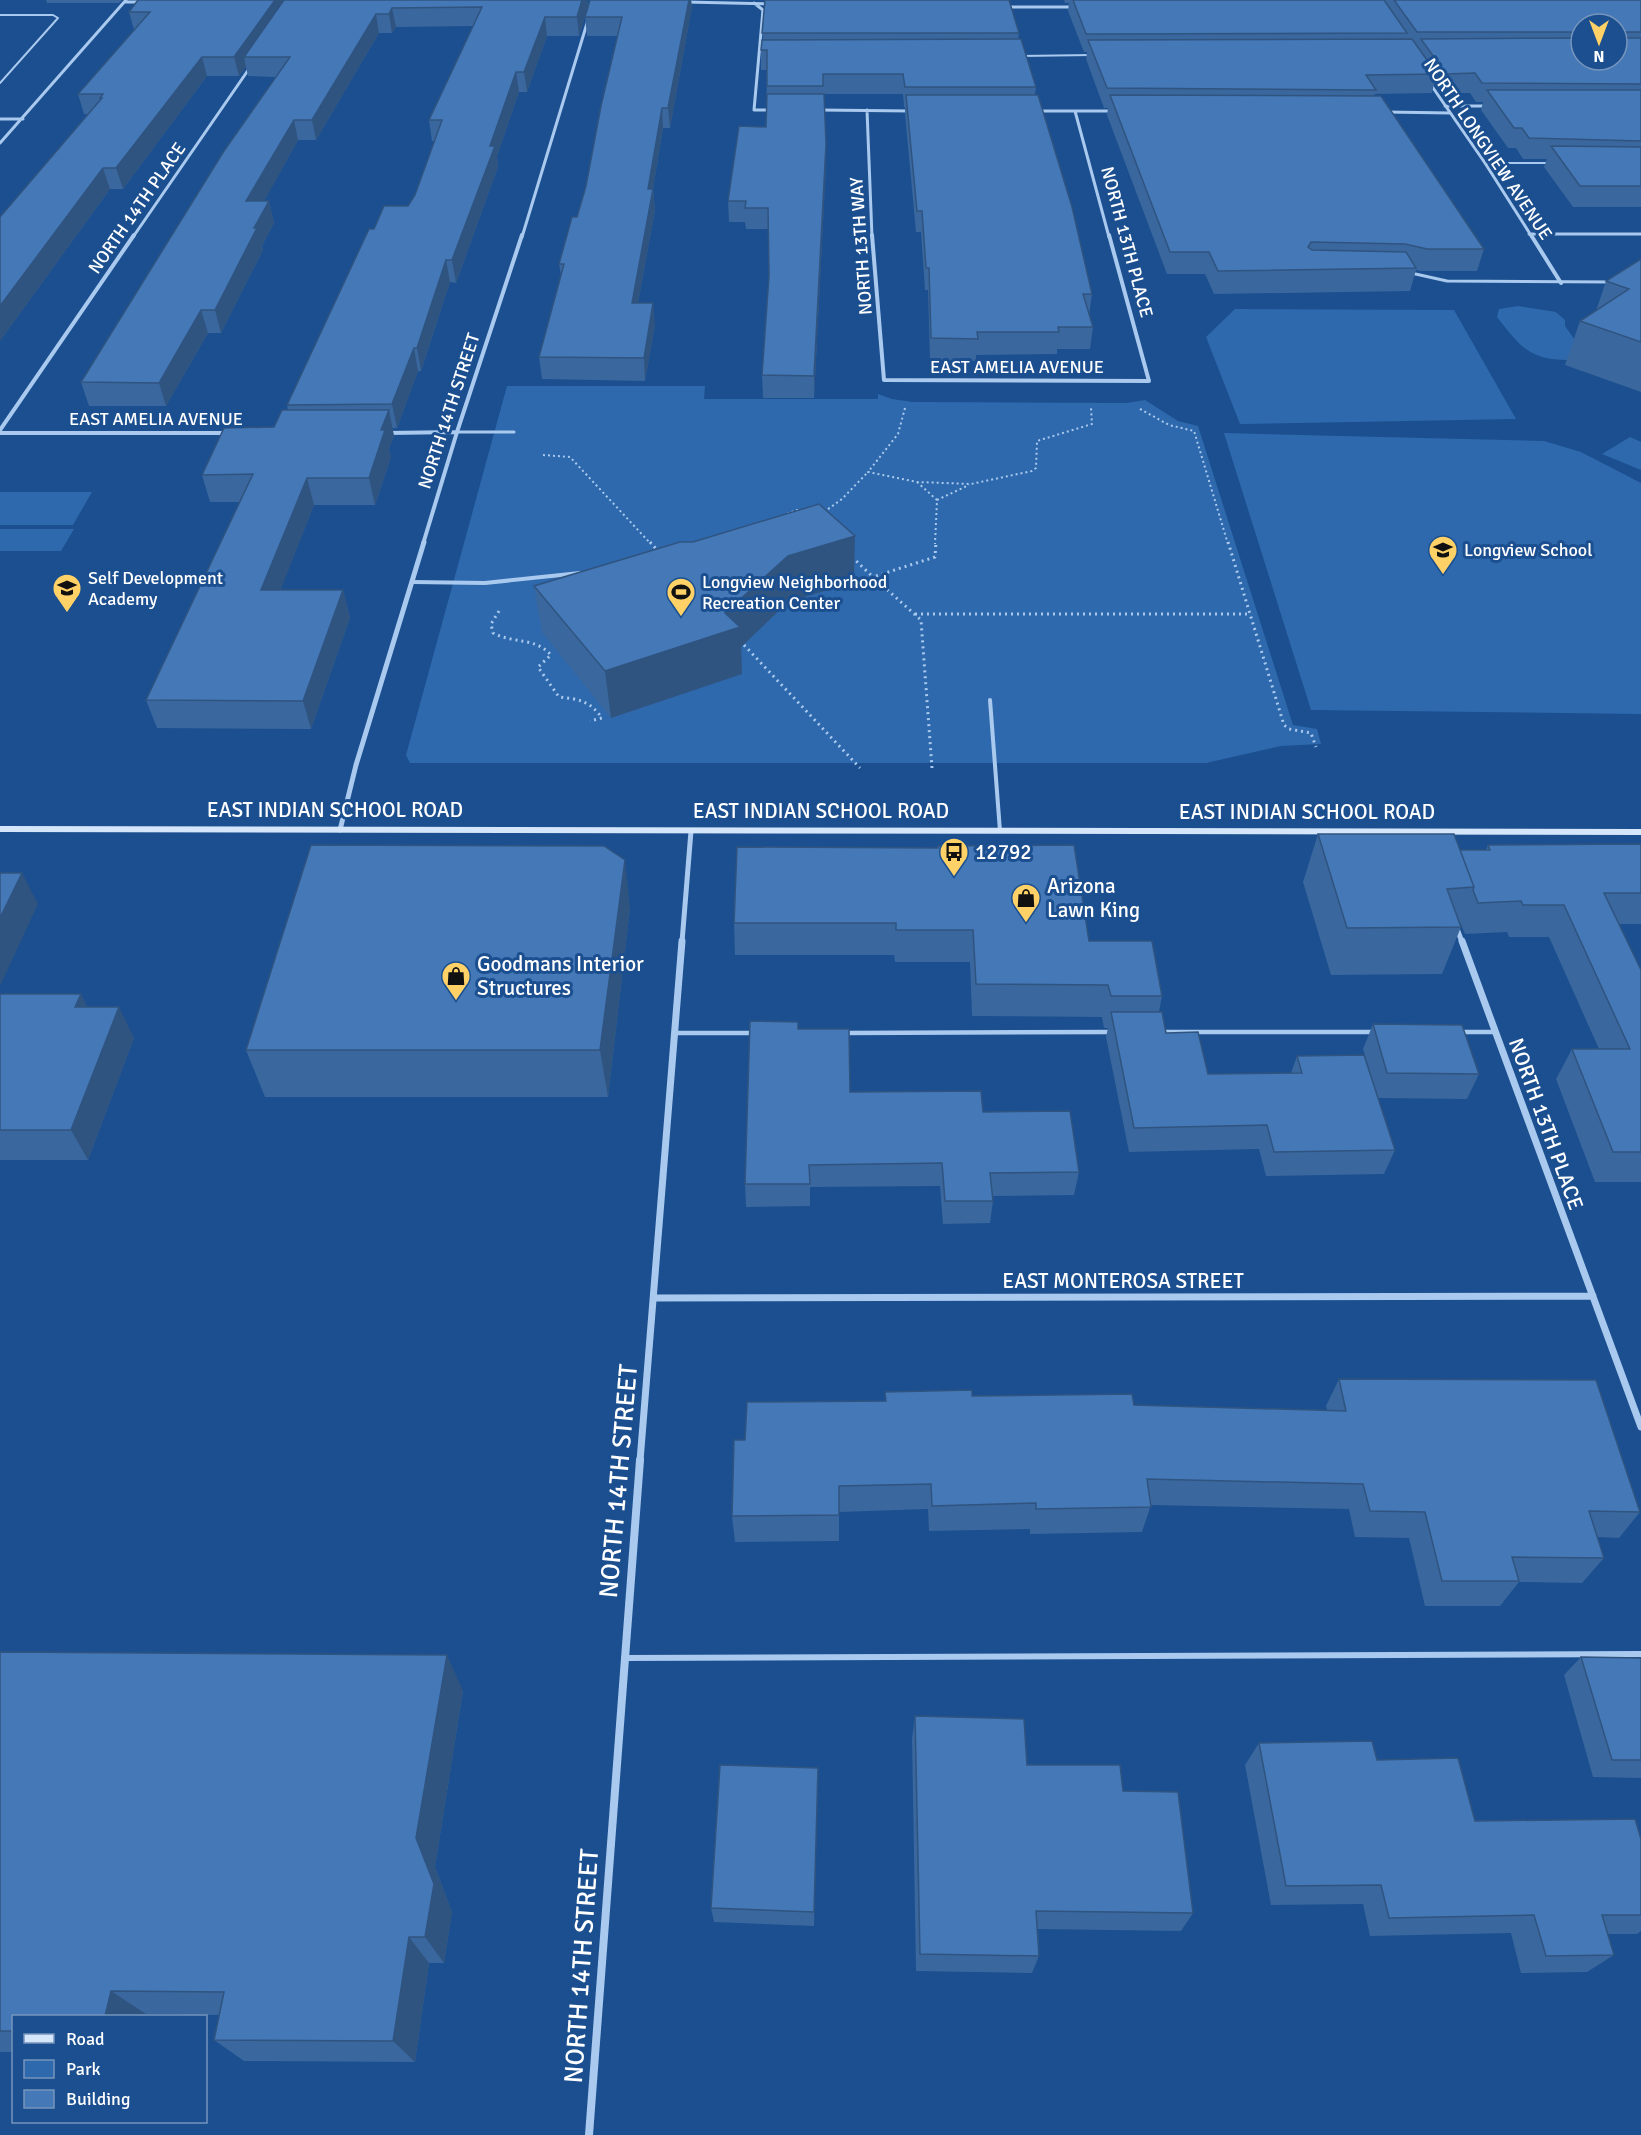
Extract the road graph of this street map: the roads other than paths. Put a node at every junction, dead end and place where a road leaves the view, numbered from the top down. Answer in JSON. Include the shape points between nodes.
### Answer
{"nodes":[{"id":1,"x":125,"y":1,"type":"edge"},
{"id":2,"x":753,"y":1,"type":"edge"},
{"id":3,"x":149,"y":2,"type":"edge"},
{"id":4,"x":683,"y":3,"type":"edge"},
{"id":5,"x":776,"y":5,"type":"edge"},
{"id":6,"x":996,"y":7,"type":"edge"},
{"id":7,"x":1079,"y":7,"type":"edge"},
{"id":8,"x":0,"y":15,"type":"edge"},
{"id":9,"x":589,"y":18,"type":"edge"},
{"id":10,"x":1020,"y":56,"type":"edge"},
{"id":11,"x":1092,"y":56,"type":"edge"},
{"id":12,"x":252,"y":65,"type":"edge"},
{"id":13,"x":1423,"y":73,"type":"edge"},
{"id":14,"x":0,"y":83,"type":"edge"},
{"id":15,"x":1445,"y":106,"type":"junction"},
{"id":16,"x":1500,"y":106,"type":"edge"},
{"id":17,"x":776,"y":110,"type":"edge"},
{"id":18,"x":810,"y":110,"type":"edge"},
{"id":19,"x":867,"y":110,"type":"junction"},
{"id":20,"x":913,"y":111,"type":"edge"},
{"id":21,"x":1029,"y":111,"type":"edge"},
{"id":22,"x":1075,"y":111,"type":"junction"},
{"id":23,"x":1122,"y":111,"type":"edge"},
{"id":24,"x":1377,"y":112,"type":"edge"},
{"id":25,"x":1450,"y":113,"type":"junction"},
{"id":26,"x":0,"y":119,"type":"edge"},
{"id":27,"x":23,"y":119,"type":"junction"},
{"id":28,"x":0,"y":143,"type":"edge"},
{"id":29,"x":1485,"y":163,"type":"junction"},
{"id":30,"x":1560,"y":163,"type":"edge"},
{"id":31,"x":1529,"y":234,"type":"junction"},
{"id":32,"x":1641,"y":234,"type":"edge"},
{"id":33,"x":1407,"y":272,"type":"edge"},
{"id":34,"x":1614,"y":282,"type":"edge"},
{"id":35,"x":1561,"y":283,"type":"junction"},
{"id":36,"x":884,"y":380,"type":"joint"},
{"id":37,"x":1149,"y":381,"type":"joint"},
{"id":38,"x":0,"y":432,"type":"edge"},
{"id":39,"x":457,"y":432,"type":"junction"},
{"id":40,"x":514,"y":432,"type":"dead end"},
{"id":41,"x":234,"y":433,"type":"edge"},
{"id":42,"x":386,"y":433,"type":"edge"},
{"id":43,"x":588,"y":572,"type":"edge"},
{"id":44,"x":412,"y":582,"type":"junction"},
{"id":45,"x":990,"y":700,"type":"dead end"},
{"id":46,"x":0,"y":829,"type":"edge"},
{"id":47,"x":340,"y":830,"type":"junction"},
{"id":48,"x":691,"y":831,"type":"junction"},
{"id":49,"x":1000,"y":831,"type":"junction"},
{"id":50,"x":1641,"y":832,"type":"edge"},
{"id":51,"x":1452,"y":913,"type":"edge"},
{"id":52,"x":1114,"y":1032,"type":"edge"},
{"id":53,"x":1150,"y":1032,"type":"edge"},
{"id":54,"x":1375,"y":1032,"type":"edge"},
{"id":55,"x":1458,"y":1032,"type":"edge"},
{"id":56,"x":1494,"y":1032,"type":"junction"},
{"id":57,"x":676,"y":1033,"type":"junction"},
{"id":58,"x":759,"y":1033,"type":"edge"},
{"id":59,"x":842,"y":1033,"type":"edge"},
{"id":60,"x":1593,"y":1296,"type":"junction"},
{"id":61,"x":654,"y":1298,"type":"junction"},
{"id":62,"x":1641,"y":1427,"type":"edge"},
{"id":63,"x":1641,"y":1654,"type":"edge"},
{"id":64,"x":624,"y":1658,"type":"junction"},
{"id":65,"x":589,"y":2135,"type":"edge"}],
"edges":[{"from":1,"to":3,"type":"street"},
{"from":1,"to":27,"type":"street"},
{"from":2,"to":4,"type":"street"},
{"from":2,"to":5,"type":"street"},
{"from":2,"to":17,"type":"street","via":[[763,10],[753,110]]},
{"from":6,"to":7,"type":"street"},
{"from":8,"to":14,"type":"lane","via":[[58,18]]},
{"from":9,"to":39,"type":"street","name":"NORTH 14TH STREET","via":[[541,179]]},
{"from":10,"to":11,"type":"lane"},
{"from":12,"to":38,"type":"street","name":"NORTH 14TH PLACE"},
{"from":13,"to":15,"type":"street","name":"NORTH LONGVIEW AVENUE"},
{"from":15,"to":16,"type":"street"},
{"from":15,"to":25,"type":"street","name":"NORTH LONGVIEW AVENUE"},
{"from":18,"to":19,"type":"street"},
{"from":19,"to":20,"type":"street"},
{"from":19,"to":36,"type":"street","name":"NORTH 13TH WAY"},
{"from":21,"to":22,"type":"street"},
{"from":22,"to":23,"type":"street"},
{"from":22,"to":37,"type":"street","name":"NORTH 13TH PLACE"},
{"from":24,"to":25,"type":"street"},
{"from":25,"to":29,"type":"street","name":"NORTH LONGVIEW AVENUE"},
{"from":26,"to":27,"type":"street"},
{"from":27,"to":28,"type":"street"},
{"from":29,"to":30,"type":"lane"},
{"from":29,"to":31,"type":"street","name":"NORTH LONGVIEW AVENUE"},
{"from":31,"to":32,"type":"street"},
{"from":31,"to":35,"type":"street","name":"NORTH LONGVIEW AVENUE"},
{"from":33,"to":35,"type":"lane","via":[[1447,280]]},
{"from":34,"to":35,"type":"lane"},
{"from":36,"to":37,"type":"street","name":"EAST AMELIA AVENUE"},
{"from":38,"to":41,"type":"street","name":"EAST AMELIA AVENUE"},
{"from":39,"to":40,"type":"lane"},
{"from":39,"to":42,"type":"street"},
{"from":39,"to":44,"type":"street","name":"NORTH 14TH STREET"},
{"from":43,"to":44,"type":"lane","via":[[485,583]]},
{"from":44,"to":47,"type":"street","name":"NORTH 14TH STREET"},
{"from":45,"to":49,"type":"lane"},
{"from":46,"to":47,"type":"main road","name":"EAST INDIAN SCHOOL ROAD"},
{"from":47,"to":48,"type":"main road","name":"EAST INDIAN SCHOOL ROAD"},
{"from":48,"to":49,"type":"main road","name":"EAST INDIAN SCHOOL ROAD"},
{"from":48,"to":57,"type":"street","name":"NORTH 14TH STREET"},
{"from":49,"to":50,"type":"main road","name":"EAST INDIAN SCHOOL ROAD","via":[[1425,837]]},
{"from":51,"to":56,"type":"street","name":"NORTH 13TH PLACE"},
{"from":52,"to":59,"type":"lane"},
{"from":53,"to":54,"type":"lane"},
{"from":55,"to":56,"type":"lane"},
{"from":56,"to":60,"type":"street","name":"NORTH 13TH PLACE"},
{"from":57,"to":58,"type":"lane"},
{"from":57,"to":61,"type":"street","name":"NORTH 14TH STREET"},
{"from":60,"to":61,"type":"street","name":"EAST MONTEROSA STREET"},
{"from":60,"to":62,"type":"street","name":"NORTH 13TH PLACE"},
{"from":61,"to":64,"type":"street","name":"NORTH 14TH STREET"},
{"from":63,"to":64,"type":"lane"},
{"from":64,"to":65,"type":"street","name":"NORTH 14TH STREET"}]}
